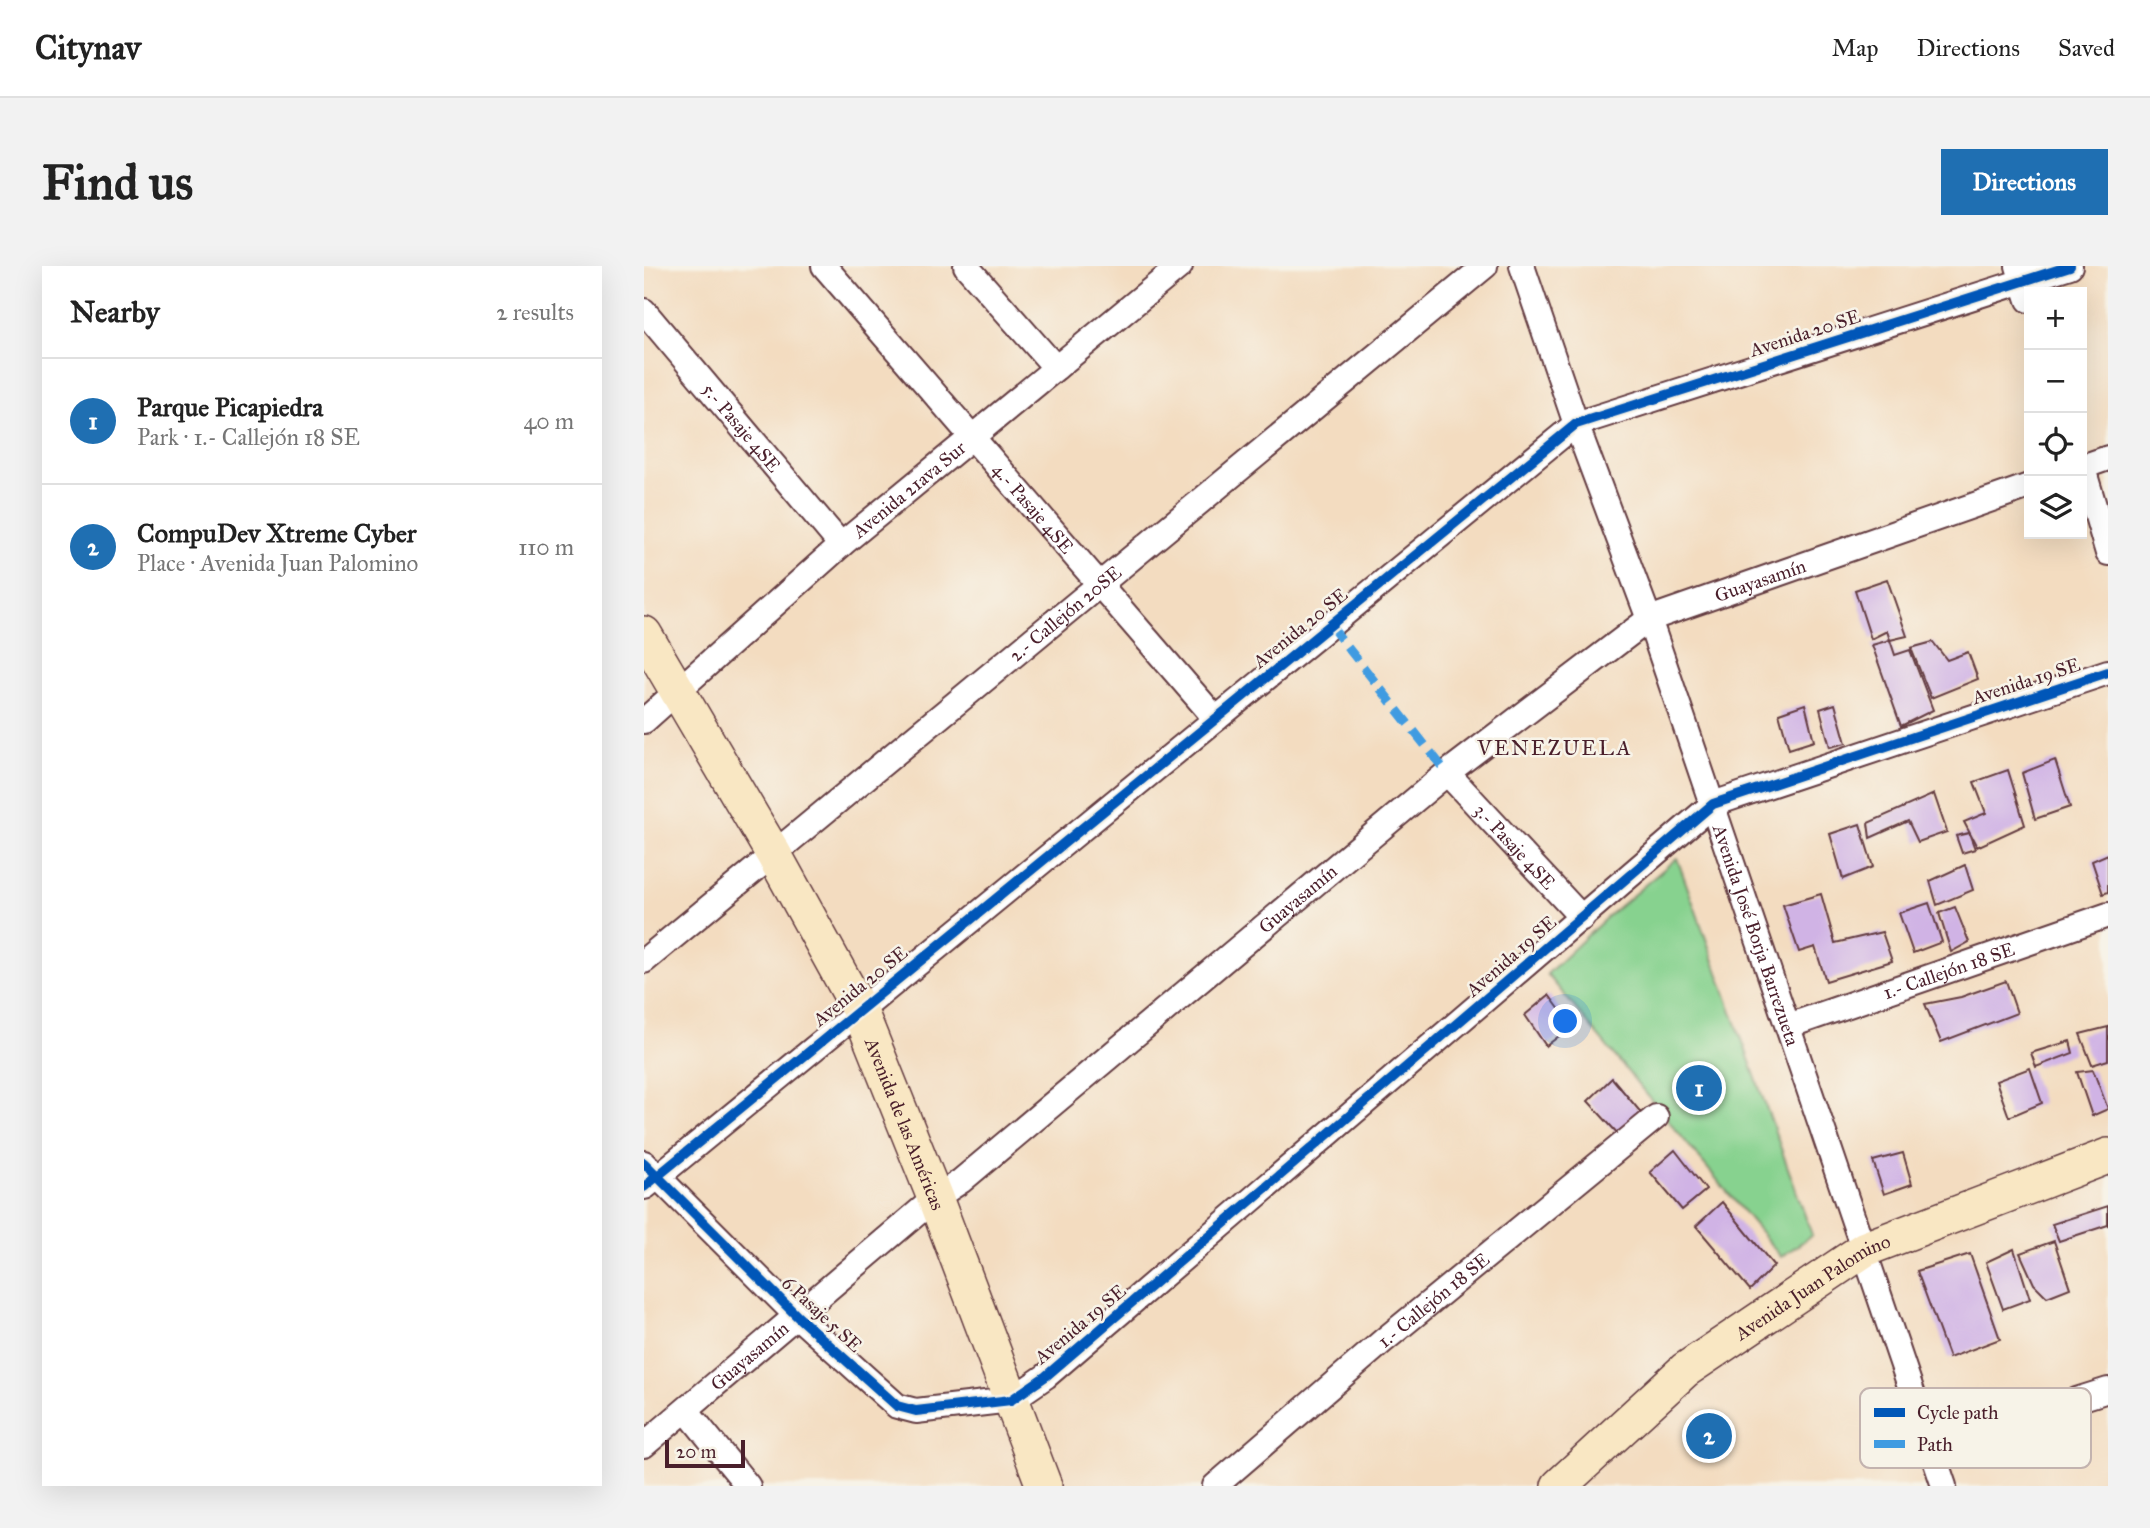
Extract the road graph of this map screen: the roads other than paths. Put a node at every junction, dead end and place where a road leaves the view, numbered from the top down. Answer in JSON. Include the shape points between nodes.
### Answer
{"nodes":[{"id":1,"x":824,"y":266,"type":"edge"},
{"id":2,"x":966,"y":266,"type":"edge"},
{"id":3,"x":1180,"y":266,"type":"edge"},
{"id":4,"x":1485,"y":266,"type":"edge"},
{"id":5,"x":1522,"y":266,"type":"edge"},
{"id":6,"x":2070,"y":266,"type":"edge"},
{"id":7,"x":2024,"y":283,"type":"edge"},
{"id":8,"x":644,"y":312,"type":"edge"},
{"id":9,"x":1056,"y":368,"type":"junction"},
{"id":10,"x":1576,"y":424,"type":"junction"},
{"id":11,"x":972,"y":436,"type":"junction"},
{"id":12,"x":2108,"y":458,"type":"edge"},
{"id":13,"x":2087,"y":464,"type":"edge"},
{"id":14,"x":2085,"y":476,"type":"edge"},
{"id":15,"x":2024,"y":488,"type":"edge"},
{"id":16,"x":841,"y":545,"type":"junction"},
{"id":17,"x":2108,"y":553,"type":"edge"},
{"id":18,"x":1100,"y":584,"type":"junction"},
{"id":19,"x":1649,"y":619,"type":"junction"},
{"id":20,"x":644,"y":634,"type":"edge"},
{"id":21,"x":2108,"y":672,"type":"edge"},
{"id":22,"x":679,"y":691,"type":"junction"},
{"id":23,"x":1216,"y":719,"type":"junction"},
{"id":24,"x":644,"y":721,"type":"edge"},
{"id":25,"x":1447,"y":773,"type":"junction"},
{"id":26,"x":1713,"y":804,"type":"junction"},
{"id":27,"x":773,"y":853,"type":"junction"},
{"id":28,"x":2108,"y":915,"type":"edge"},
{"id":29,"x":1581,"y":918,"type":"junction"},
{"id":30,"x":644,"y":961,"type":"edge"},
{"id":31,"x":859,"y":1009,"type":"junction"},
{"id":32,"x":1788,"y":1026,"type":"junction"},
{"id":33,"x":1656,"y":1117,"type":"dead end"},
{"id":34,"x":2108,"y":1156,"type":"edge"},
{"id":35,"x":648,"y":1176,"type":"edge"},
{"id":36,"x":935,"y":1198,"type":"junction"},
{"id":37,"x":1865,"y":1249,"type":"junction"},
{"id":38,"x":798,"y":1317,"type":"junction"},
{"id":39,"x":1911,"y":1388,"type":"edge"},
{"id":40,"x":2108,"y":1390,"type":"edge"},
{"id":41,"x":2091,"y":1395,"type":"edge"},
{"id":42,"x":1012,"y":1400,"type":"junction"},
{"id":43,"x":686,"y":1410,"type":"junction"},
{"id":44,"x":644,"y":1445,"type":"edge"},
{"id":45,"x":1938,"y":1468,"type":"edge"},
{"id":46,"x":748,"y":1486,"type":"edge"},
{"id":47,"x":1044,"y":1486,"type":"edge"},
{"id":48,"x":1215,"y":1486,"type":"edge"},
{"id":49,"x":1559,"y":1486,"type":"edge"},
{"id":50,"x":1944,"y":1486,"type":"edge"}],
"edges":[{"from":1,"to":11,"type":"street","name":"4.- Pasaje 4SE"},
{"from":2,"to":9,"type":"street"},
{"from":3,"to":9,"type":"street","name":"Avenida 21ava Sur"},
{"from":4,"to":18,"type":"street","name":"2.- Callejón 20SE"},
{"from":5,"to":10,"type":"street","name":"Avenida José Borja Barrezueta"},
{"from":6,"to":7,"type":"street","name":"Avenida 20 SE"},
{"from":7,"to":10,"type":"street","name":"Avenida 20 SE"},
{"from":8,"to":16,"type":"street","name":"5.- Pasaje 4SE"},
{"from":9,"to":11,"type":"street","name":"Avenida 21ava Sur"},
{"from":10,"to":19,"type":"street","name":"Avenida José Borja Barrezueta"},
{"from":10,"to":23,"type":"street","name":"Avenida 20 SE"},
{"from":11,"to":16,"type":"street","name":"Avenida 21ava Sur"},
{"from":11,"to":18,"type":"street","name":"4.- Pasaje 4SE"},
{"from":12,"to":13,"type":"street"},
{"from":14,"to":17,"type":"street"},
{"from":15,"to":19,"type":"street","name":"Guayasamín"},
{"from":16,"to":22,"type":"street","name":"Avenida 21ava Sur"},
{"from":18,"to":23,"type":"street","name":"4.- Pasaje 4SE"},
{"from":18,"to":27,"type":"street","name":"2.- Callejón 20SE"},
{"from":19,"to":25,"type":"street","name":"Guayasamín"},
{"from":19,"to":26,"type":"street","name":"Avenida José Borja Barrezueta"},
{"from":20,"to":22,"type":"street","name":"Avenida de las Américas"},
{"from":21,"to":26,"type":"street","name":"Avenida 19 SE"},
{"from":22,"to":24,"type":"street","name":"Avenida 21ava Sur"},
{"from":22,"to":27,"type":"street","name":"Avenida de las Américas"},
{"from":23,"to":31,"type":"street","name":"Avenida 20 SE"},
{"from":25,"to":29,"type":"street","name":"3.- Pasaje 4SE"},
{"from":25,"to":36,"type":"street","name":"Guayasamín","via":[[961,1181]]},
{"from":26,"to":29,"type":"street","name":"Avenida 19 SE"},
{"from":26,"to":32,"type":"street","name":"Avenida José Borja Barrezueta"},
{"from":27,"to":30,"type":"street","name":"2.- Callejón 20SE"},
{"from":27,"to":31,"type":"street","name":"Avenida de las Américas"},
{"from":28,"to":32,"type":"street","name":"1.- Callejón 18 SE"},
{"from":29,"to":42,"type":"street","name":"Avenida 19 SE","via":[[1046,1377]]},
{"from":31,"to":35,"type":"street","name":"Avenida 20 SE"},
{"from":31,"to":36,"type":"street","name":"Avenida de las Américas"},
{"from":32,"to":37,"type":"street","name":"Avenida José Borja Barrezueta"},
{"from":33,"to":48,"type":"street","name":"1.- Callejón 18 SE"},
{"from":34,"to":37,"type":"street","name":"Avenida Juan Palomino"},
{"from":35,"to":38,"type":"street","name":"6 Pasaje 5 SE"},
{"from":36,"to":38,"type":"street","name":"Guayasamín"},
{"from":36,"to":42,"type":"street","name":"Avenida de las Américas"},
{"from":37,"to":39,"type":"street","name":"Avenida José Borja Barrezueta"},
{"from":37,"to":49,"type":"street","name":"Avenida Juan Palomino","via":[[1685,1370]]},
{"from":38,"to":42,"type":"street","name":"6 Pasaje 5 SE","via":[[897,1406],[916,1411]]},
{"from":38,"to":43,"type":"street","name":"Guayasamín"},
{"from":40,"to":41,"type":"street"},
{"from":42,"to":47,"type":"street","name":"Avenida de las Américas"},
{"from":43,"to":44,"type":"street","name":"Guayasamín"},
{"from":43,"to":46,"type":"street"},
{"from":45,"to":50,"type":"street","name":"Avenida José Borja Barrezueta"}]}
